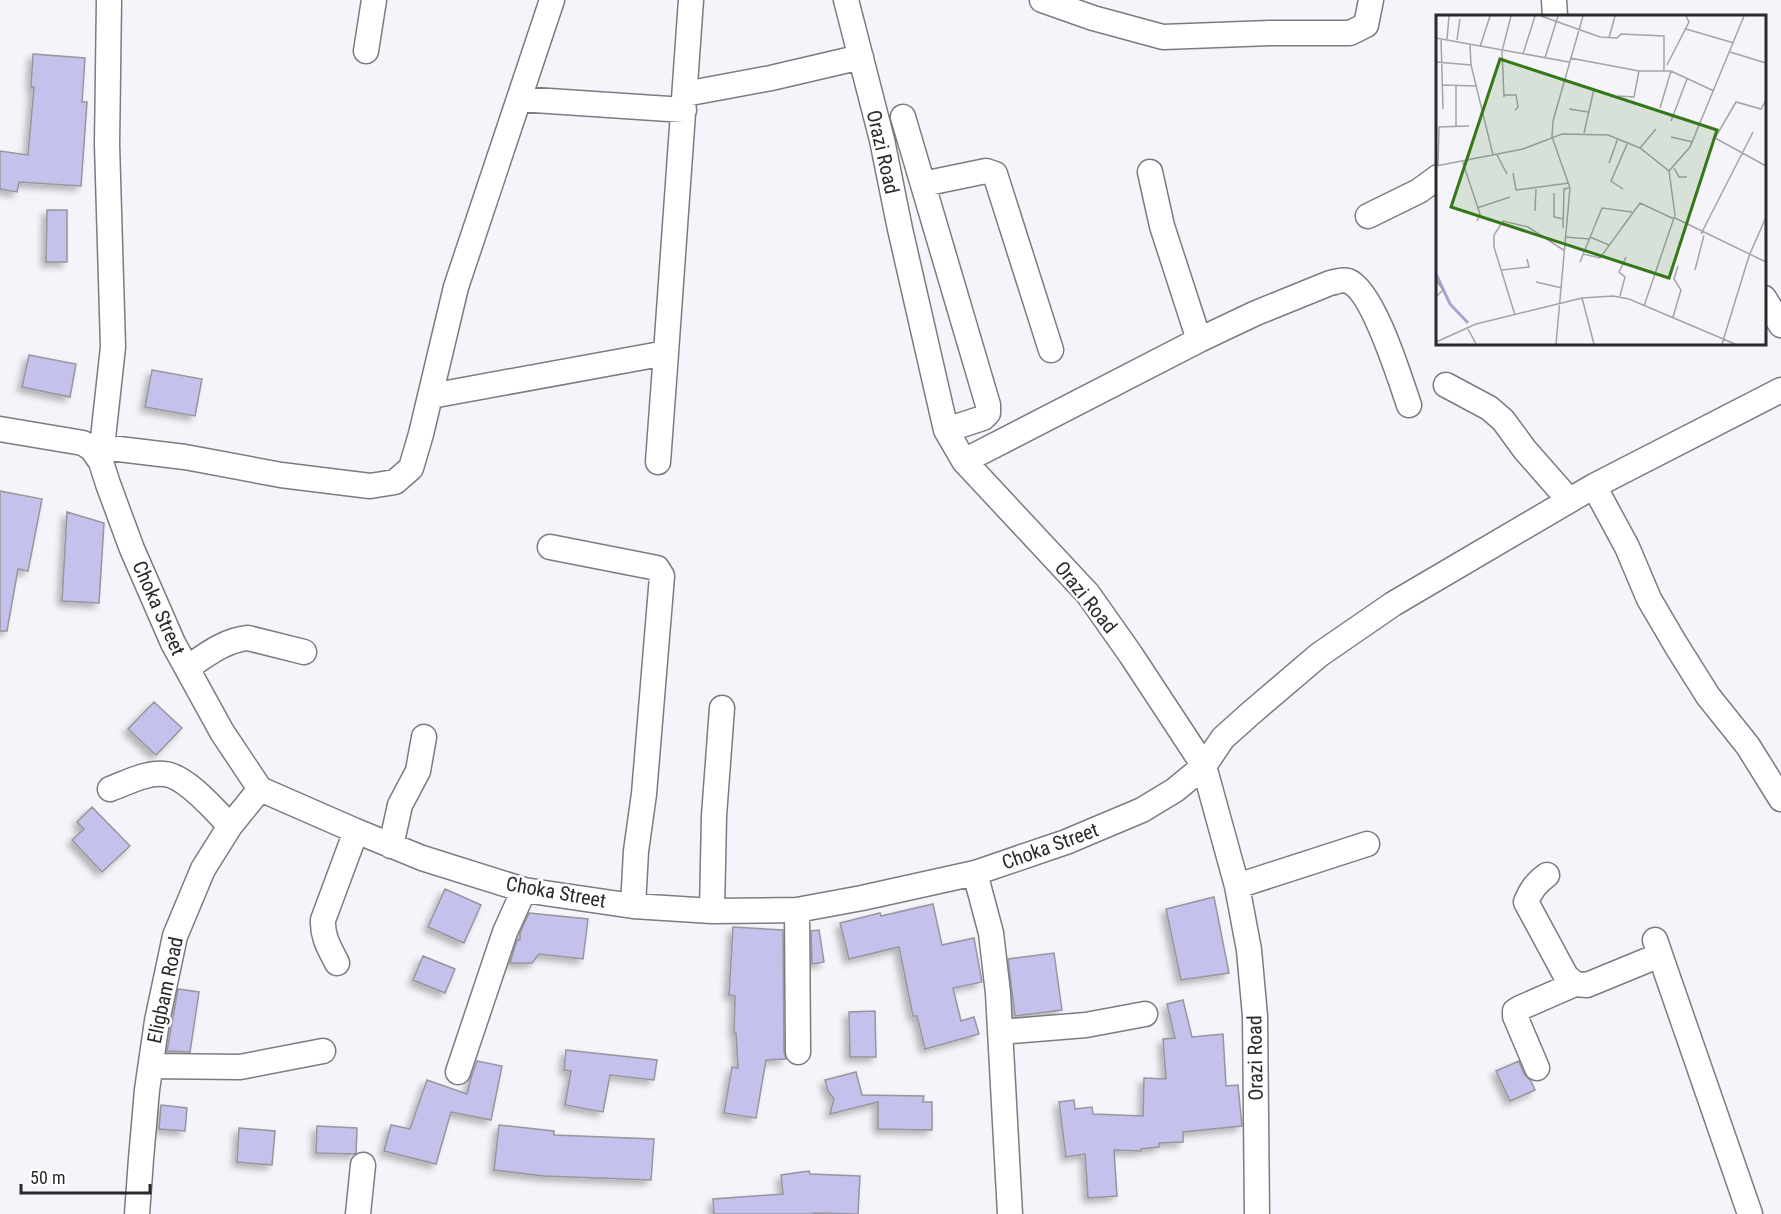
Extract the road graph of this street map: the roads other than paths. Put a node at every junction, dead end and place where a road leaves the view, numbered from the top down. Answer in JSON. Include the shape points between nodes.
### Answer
{"nodes":[{"id":1,"x":109,"y":0,"type":"edge"},
{"id":2,"x":374,"y":0,"type":"edge"},
{"id":3,"x":552,"y":0,"type":"edge"},
{"id":4,"x":691,"y":0,"type":"edge"},
{"id":5,"x":846,"y":0,"type":"edge"},
{"id":6,"x":1042,"y":0,"type":"edge"},
{"id":7,"x":1371,"y":0,"type":"edge"},
{"id":8,"x":1554,"y":0,"type":"edge"},
{"id":9,"x":1556,"y":15,"type":"edge"},
{"id":10,"x":366,"y":51,"type":"dead end"},
{"id":11,"x":861,"y":57,"type":"junction"},
{"id":12,"x":519,"y":99,"type":"junction"},
{"id":13,"x":684,"y":102,"type":"junction"},
{"id":14,"x":903,"y":117,"type":"dead end"},
{"id":15,"x":1150,"y":172,"type":"dead end"},
{"id":16,"x":1436,"y":178,"type":"edge"},
{"id":17,"x":923,"y":184,"type":"junction"},
{"id":18,"x":1368,"y":216,"type":"dead end"},
{"id":19,"x":1766,"y":301,"type":"edge"},
{"id":20,"x":1781,"y":325,"type":"edge"},
{"id":21,"x":1199,"y":340,"type":"junction"},
{"id":22,"x":1051,"y":350,"type":"dead end"},
{"id":23,"x":666,"y":352,"type":"junction"},
{"id":24,"x":1446,"y":385,"type":"dead end"},
{"id":25,"x":1781,"y":390,"type":"edge"},
{"id":26,"x":430,"y":396,"type":"junction"},
{"id":27,"x":1409,"y":405,"type":"dead end"},
{"id":28,"x":0,"y":429,"type":"edge"},
{"id":29,"x":946,"y":430,"type":"junction"},
{"id":30,"x":101,"y":454,"type":"junction"},
{"id":31,"x":964,"y":461,"type":"junction"},
{"id":32,"x":658,"y":462,"type":"dead end"},
{"id":33,"x":1594,"y":486,"type":"junction"},
{"id":34,"x":1569,"y":500,"type":"junction"},
{"id":35,"x":550,"y":547,"type":"dead end"},
{"id":36,"x":304,"y":652,"type":"dead end"},
{"id":37,"x":187,"y":668,"type":"junction"},
{"id":38,"x":722,"y":708,"type":"dead end"},
{"id":39,"x":424,"y":737,"type":"dead end"},
{"id":40,"x":1204,"y":766,"type":"junction"},
{"id":41,"x":110,"y":789,"type":"dead end"},
{"id":42,"x":260,"y":789,"type":"junction"},
{"id":43,"x":1781,"y":799,"type":"edge"},
{"id":44,"x":230,"y":826,"type":"junction"},
{"id":45,"x":356,"y":831,"type":"junction"},
{"id":46,"x":1367,"y":844,"type":"dead end"},
{"id":47,"x":391,"y":846,"type":"junction"},
{"id":48,"x":975,"y":873,"type":"junction"},
{"id":49,"x":1547,"y":875,"type":"dead end"},
{"id":50,"x":1237,"y":886,"type":"junction"},
{"id":51,"x":524,"y":890,"type":"junction"},
{"id":52,"x":633,"y":906,"type":"junction"},
{"id":53,"x":796,"y":910,"type":"junction"},
{"id":54,"x":712,"y":911,"type":"junction"},
{"id":55,"x":338,"y":963,"type":"dead end"},
{"id":56,"x":1575,"y":984,"type":"junction"},
{"id":57,"x":1145,"y":1014,"type":"dead end"},
{"id":58,"x":1000,"y":1032,"type":"junction"},
{"id":59,"x":323,"y":1051,"type":"dead end"},
{"id":60,"x":798,"y":1052,"type":"dead end"},
{"id":61,"x":151,"y":1066,"type":"junction"},
{"id":62,"x":1537,"y":1068,"type":"dead end"},
{"id":63,"x":458,"y":1072,"type":"dead end"},
{"id":64,"x":363,"y":1165,"type":"dead end"},
{"id":65,"x":137,"y":1214,"type":"edge"},
{"id":66,"x":358,"y":1214,"type":"edge"},
{"id":67,"x":1010,"y":1214,"type":"edge"},
{"id":68,"x":1257,"y":1214,"type":"edge"},
{"id":69,"x":1750,"y":1214,"type":"edge"}],
"edges":[{"from":1,"to":30,"type":"street","via":[[107,144],[113,347]]},
{"from":2,"to":10,"type":"street"},
{"from":3,"to":12,"type":"street"},
{"from":4,"to":13,"type":"street"},
{"from":5,"to":11,"type":"street","name":"Orazi Road"},
{"from":6,"to":7,"type":"street","via":[[1163,37],[1350,33],[1366,25]]},
{"from":8,"to":9,"type":"street"},
{"from":11,"to":13,"type":"street"},
{"from":11,"to":29,"type":"street","name":"Orazi Road"},
{"from":12,"to":13,"type":"street"},
{"from":12,"to":26,"type":"street","via":[[456,287]]},
{"from":13,"to":23,"type":"street"},
{"from":14,"to":17,"type":"street"},
{"from":15,"to":21,"type":"street","via":[[1162,225]]},
{"from":16,"to":18,"type":"street","via":[[1419,191]]},
{"from":17,"to":22,"type":"street","via":[[986,171],[995,174]]},
{"from":17,"to":29,"type":"street","via":[[988,405],[988,413],[982,418]]},
{"from":19,"to":20,"type":"street"},
{"from":21,"to":27,"type":"street","via":[[1330,283],[1350,282],[1360,290],[1378,320]]},
{"from":21,"to":31,"type":"street"},
{"from":23,"to":26,"type":"street"},
{"from":23,"to":32,"type":"street"},
{"from":24,"to":34,"type":"street","via":[[1503,420]]},
{"from":25,"to":33,"type":"street","name":"Choka Street"},
{"from":26,"to":30,"type":"street","via":[[411,468],[395,482],[370,486],[280,475],[185,457]]},
{"from":28,"to":30,"type":"street","via":[[83,443]]},
{"from":29,"to":31,"type":"street","name":"Orazi Road"},
{"from":30,"to":37,"type":"street","name":"Choka Street","via":[[132,549]]},
{"from":31,"to":40,"type":"street","name":"Orazi Road","via":[[1088,594]]},
{"from":33,"to":34,"type":"street","name":"Choka Street"},
{"from":33,"to":43,"type":"street","via":[[1676,645]]},
{"from":34,"to":40,"type":"street","name":"Choka Street","via":[[1393,604],[1320,655],[1223,738]]},
{"from":35,"to":52,"type":"street","via":[[657,568],[663,576]]},
{"from":36,"to":37,"type":"street","via":[[239,639]]},
{"from":37,"to":42,"type":"street","name":"Choka Street","via":[[222,732]]},
{"from":38,"to":54,"type":"street"},
{"from":39,"to":47,"type":"street","via":[[418,771],[400,805]]},
{"from":40,"to":48,"type":"street","name":"Choka Street","via":[[1142,810],[1066,842]]},
{"from":40,"to":50,"type":"street","name":"Orazi Road"},
{"from":41,"to":44,"type":"street","via":[[165,773],[204,799]]},
{"from":42,"to":44,"type":"street","name":"Eligbam Road"},
{"from":42,"to":45,"type":"street","name":"Choka Street"},
{"from":44,"to":61,"type":"street","name":"Eligbam Road","via":[[203,870],[175,936]]},
{"from":45,"to":47,"type":"street","name":"Choka Street"},
{"from":45,"to":55,"type":"street","via":[[323,920],[325,940]]},
{"from":46,"to":50,"type":"street"},
{"from":47,"to":51,"type":"street","name":"Choka Street"},
{"from":48,"to":53,"type":"street","name":"Choka Street"},
{"from":48,"to":58,"type":"street","via":[[991,933]]},
{"from":49,"to":56,"type":"street","via":[[1536,882],[1526,902],[1566,976]]},
{"from":50,"to":68,"type":"street","name":"Orazi Road","via":[[1249,950],[1255,1016]]},
{"from":51,"to":52,"type":"street","name":"Choka Street"},
{"from":51,"to":63,"type":"street","via":[[505,932]]},
{"from":52,"to":54,"type":"street","name":"Choka Street"},
{"from":53,"to":54,"type":"street","name":"Choka Street"},
{"from":53,"to":60,"type":"street"},
{"from":56,"to":62,"type":"street","via":[[1515,1011]]},
{"from":56,"to":69,"type":"street","via":[[1587,985],[1658,948]]},
{"from":57,"to":58,"type":"street","via":[[1086,1025]]},
{"from":58,"to":67,"type":"street"},
{"from":59,"to":61,"type":"street","via":[[240,1067]]},
{"from":61,"to":65,"type":"street","name":"Eligbam Road"},
{"from":64,"to":66,"type":"street"}]}
